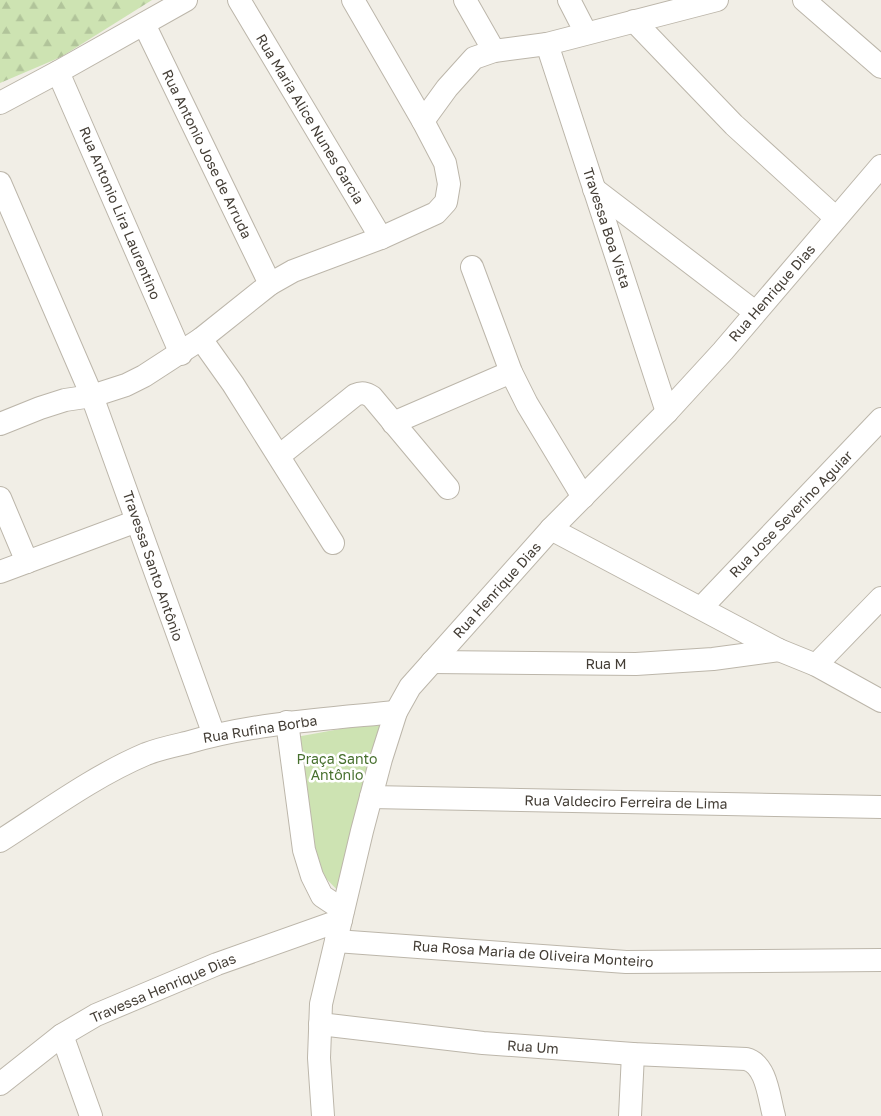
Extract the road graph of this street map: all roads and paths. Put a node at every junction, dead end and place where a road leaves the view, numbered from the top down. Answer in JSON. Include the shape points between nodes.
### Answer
{"nodes":[{"id":1,"x":186,"y":0,"type":"edge"},
{"id":2,"x":240,"y":0,"type":"edge"},
{"id":3,"x":353,"y":0,"type":"edge"},
{"id":4,"x":465,"y":0,"type":"edge"},
{"id":5,"x":569,"y":0,"type":"edge"},
{"id":6,"x":717,"y":0,"type":"edge"},
{"id":7,"x":804,"y":0,"type":"edge"},
{"id":8,"x":685,"y":4,"type":"edge"},
{"id":9,"x":634,"y":22,"type":"junction"},
{"id":10,"x":144,"y":24,"type":"junction"},
{"id":11,"x":586,"y":33,"type":"junction"},
{"id":12,"x":547,"y":44,"type":"junction"},
{"id":13,"x":494,"y":51,"type":"junction"},
{"id":14,"x":881,"y":67,"type":"edge"},
{"id":15,"x":58,"y":72,"type":"junction"},
{"id":16,"x":0,"y":103,"type":"edge"},
{"id":17,"x":423,"y":121,"type":"junction"},
{"id":18,"x":881,"y":166,"type":"edge"},
{"id":19,"x":0,"y":183,"type":"edge"},
{"id":20,"x":594,"y":189,"type":"junction"},
{"id":21,"x":836,"y":218,"type":"junction"},
{"id":22,"x":381,"y":238,"type":"junction"},
{"id":23,"x":472,"y":267,"type":"dead end"},
{"id":24,"x":270,"y":284,"type":"junction"},
{"id":25,"x":755,"y":312,"type":"junction"},
{"id":26,"x":202,"y":339,"type":"junction"},
{"id":27,"x":180,"y":354,"type":"junction"},
{"id":28,"x":511,"y":372,"type":"junction"},
{"id":29,"x":92,"y":396,"type":"junction"},
{"id":30,"x":667,"y":412,"type":"junction"},
{"id":31,"x":881,"y":420,"type":"edge"},
{"id":32,"x":393,"y":423,"type":"junction"},
{"id":33,"x":0,"y":424,"type":"edge"},
{"id":34,"x":279,"y":456,"type":"junction"},
{"id":35,"x":448,"y":488,"type":"dead end"},
{"id":36,"x":583,"y":497,"type":"junction"},
{"id":37,"x":0,"y":498,"type":"edge"},
{"id":38,"x":137,"y":521,"type":"junction"},
{"id":39,"x":551,"y":529,"type":"junction"},
{"id":40,"x":333,"y":543,"type":"dead end"},
{"id":41,"x":27,"y":562,"type":"junction"},
{"id":42,"x":0,"y":572,"type":"edge"},
{"id":43,"x":881,"y":598,"type":"edge"},
{"id":44,"x":702,"y":608,"type":"junction"},
{"id":45,"x":779,"y":650,"type":"junction"},
{"id":46,"x":432,"y":662,"type":"junction"},
{"id":47,"x":816,"y":665,"type":"junction"},
{"id":48,"x":881,"y":701,"type":"edge"},
{"id":49,"x":396,"y":712,"type":"junction"},
{"id":50,"x":287,"y":722,"type":"junction"},
{"id":51,"x":214,"y":735,"type":"junction"},
{"id":52,"x":371,"y":797,"type":"junction"},
{"id":53,"x":881,"y":807,"type":"edge"},
{"id":54,"x":0,"y":842,"type":"edge"},
{"id":55,"x":340,"y":924,"type":"junction"},
{"id":56,"x":881,"y":960,"type":"edge"},
{"id":57,"x":320,"y":1024,"type":"junction"},
{"id":58,"x":62,"y":1034,"type":"junction"},
{"id":59,"x":633,"y":1054,"type":"junction"},
{"id":60,"x":0,"y":1084,"type":"edge"},
{"id":61,"x":91,"y":1116,"type":"edge"},
{"id":62,"x":323,"y":1116,"type":"edge"},
{"id":63,"x":630,"y":1116,"type":"edge"},
{"id":64,"x":774,"y":1116,"type":"edge"}],
"edges":[{"from":1,"to":10,"type":"street"},
{"from":2,"to":22,"type":"street","name":"Rua Maria Alice Nunes Garcia"},
{"from":3,"to":17,"type":"street"},
{"from":4,"to":13,"type":"street"},
{"from":5,"to":11,"type":"street"},
{"from":6,"to":8,"type":"street"},
{"from":7,"to":14,"type":"street"},
{"from":8,"to":9,"type":"street"},
{"from":9,"to":11,"type":"street"},
{"from":9,"to":21,"type":"street","via":[[734,125]]},
{"from":10,"to":15,"type":"street"},
{"from":10,"to":24,"type":"street","name":"Rua Antonio Jose de Arruda"},
{"from":11,"to":12,"type":"street"},
{"from":12,"to":13,"type":"street"},
{"from":12,"to":20,"type":"street","name":"Travessa Boa Vista"},
{"from":13,"to":17,"type":"street","via":[[474,58]]},
{"from":15,"to":16,"type":"street"},
{"from":15,"to":27,"type":"street","name":"Rua Antonio Lira Laurentino"},
{"from":17,"to":22,"type":"street","via":[[445,163],[449,184],[446,202],[436,213]]},
{"from":18,"to":21,"type":"street","name":"Rua Henrique Dias"},
{"from":19,"to":29,"type":"street","name":"Travessa Santo Antônio"},
{"from":20,"to":25,"type":"street"},
{"from":20,"to":30,"type":"street","name":"Travessa Boa Vista"},
{"from":21,"to":25,"type":"street","name":"Rua Henrique Dias"},
{"from":22,"to":24,"type":"street","via":[[292,271]]},
{"from":23,"to":28,"type":"street"},
{"from":24,"to":26,"type":"street"},
{"from":25,"to":30,"type":"street","name":"Rua Henrique Dias"},
{"from":26,"to":27,"type":"street"},
{"from":26,"to":34,"type":"street"},
{"from":27,"to":29,"type":"street","via":[[126,385]]},
{"from":28,"to":32,"type":"street"},
{"from":28,"to":36,"type":"street"},
{"from":29,"to":33,"type":"street","via":[[57,403]]},
{"from":29,"to":38,"type":"street","name":"Travessa Santo Antônio"},
{"from":30,"to":36,"type":"street","name":"Rua Henrique Dias"},
{"from":31,"to":44,"type":"street","name":"Rua Jose Severino Aguiar"},
{"from":32,"to":34,"type":"street","via":[[372,397],[360,392]]},
{"from":32,"to":35,"type":"street"},
{"from":34,"to":40,"type":"street"},
{"from":36,"to":39,"type":"street","name":"Rua Henrique Dias"},
{"from":37,"to":41,"type":"street"},
{"from":38,"to":41,"type":"street"},
{"from":38,"to":51,"type":"street","name":"Travessa Santo Antônio"},
{"from":39,"to":44,"type":"street"},
{"from":39,"to":46,"type":"street","name":"Rua Henrique Dias"},
{"from":41,"to":42,"type":"street"},
{"from":43,"to":47,"type":"street"},
{"from":44,"to":45,"type":"street"},
{"from":45,"to":46,"type":"street","name":"Rua M","via":[[713,660],[636,664]]},
{"from":45,"to":47,"type":"street"},
{"from":46,"to":49,"type":"street","name":"Rua Henrique Dias","via":[[410,687]]},
{"from":47,"to":48,"type":"street"},
{"from":49,"to":50,"type":"street","name":"Rua Rufina Borba"},
{"from":49,"to":52,"type":"street","name":"Rua Henrique Dias"},
{"from":50,"to":51,"type":"street","name":"Rua Rufina Borba"},
{"from":50,"to":55,"type":"street","via":[[304,850],[312,876]]},
{"from":51,"to":54,"type":"street","name":"Rua Rufina Borba","via":[[148,753],[123,765]]},
{"from":52,"to":53,"type":"street","name":"Rua Valdeciro Ferreira de Lima"},
{"from":52,"to":55,"type":"street","name":"Rua Henrique Dias"},
{"from":55,"to":56,"type":"street","name":"Rua Rosa Maria de Oliveira Monteiro","via":[[626,962]]},
{"from":55,"to":57,"type":"street","name":"Rua Henrique Dias","via":[[321,1004]]},
{"from":55,"to":58,"type":"street","name":"Travessa Henrique Dias","via":[[217,964],[96,1015]]},
{"from":57,"to":59,"type":"street","name":"Rua Um","via":[[483,1043]]},
{"from":57,"to":62,"type":"street","name":"Rua Henrique Dias"},
{"from":58,"to":60,"type":"street","name":"Travessa Henrique Dias"},
{"from":58,"to":61,"type":"street"},
{"from":59,"to":63,"type":"street"},
{"from":59,"to":64,"type":"street","name":"Rua Um","via":[[750,1060],[762,1074]]}]}
